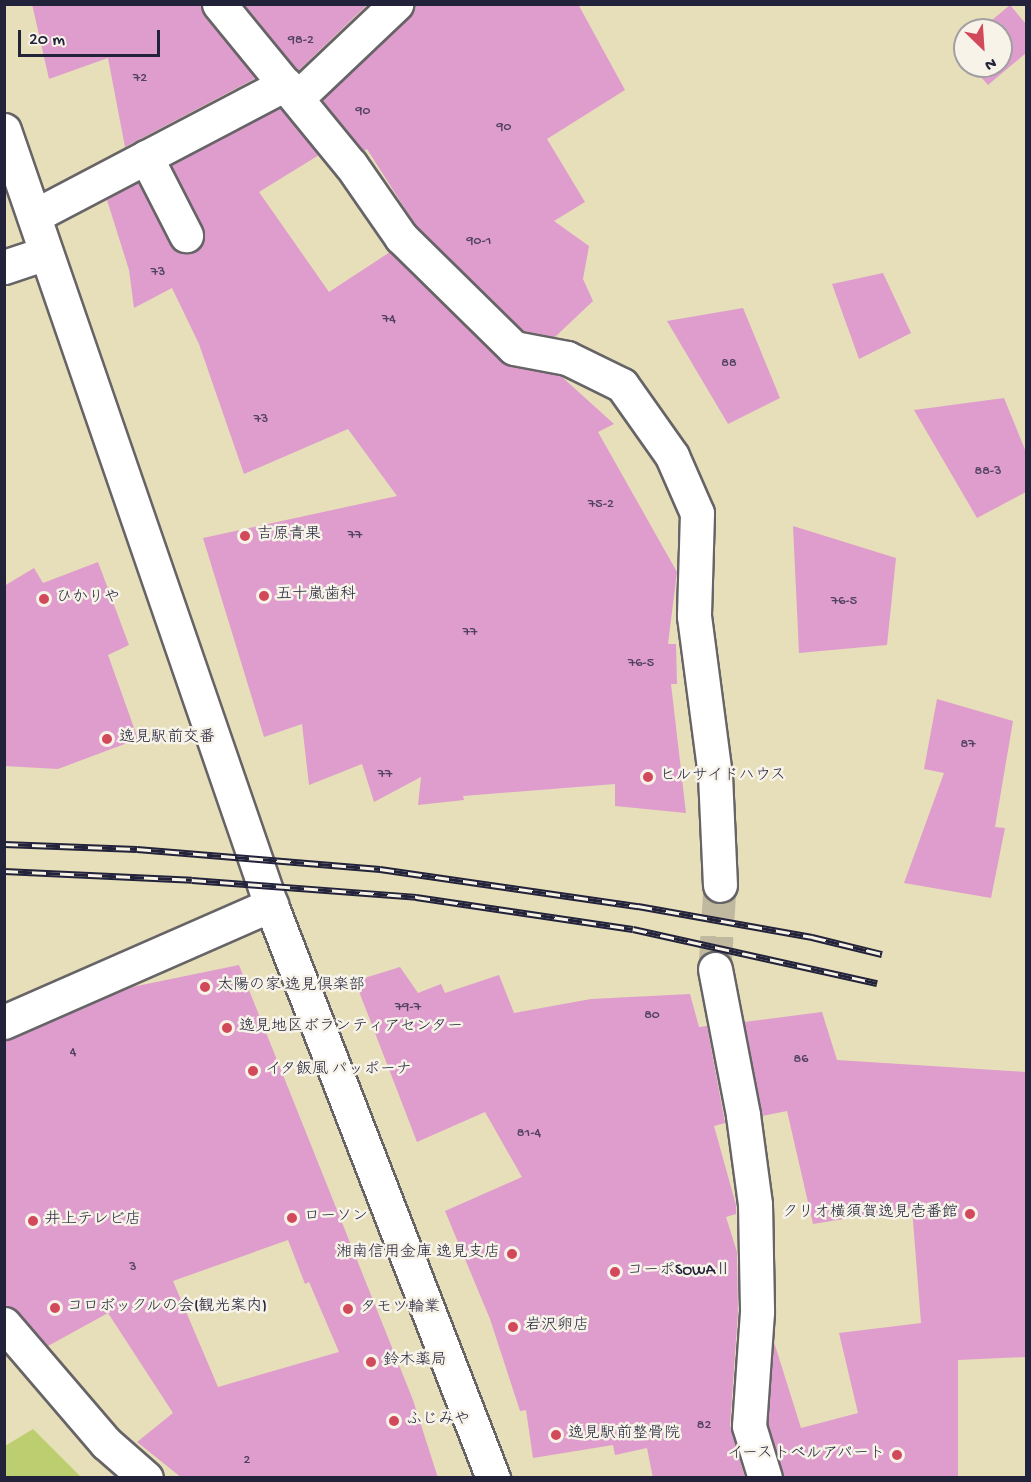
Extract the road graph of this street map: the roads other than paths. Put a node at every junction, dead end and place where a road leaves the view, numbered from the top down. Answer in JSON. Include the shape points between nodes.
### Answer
{"nodes":[{"id":1,"x":219,"y":4,"type":"edge"},
{"id":2,"x":396,"y":4,"type":"edge"},
{"id":3,"x":291,"y":91,"type":"junction"},
{"id":4,"x":4,"y":130,"type":"edge"},
{"id":5,"x":146,"y":157,"type":"junction"},
{"id":6,"x":34,"y":216,"type":"junction"},
{"id":7,"x":186,"y":235,"type":"dead end"},
{"id":8,"x":46,"y":253,"type":"junction"},
{"id":9,"x":4,"y":267,"type":"edge"},
{"id":10,"x":720,"y":885,"type":"tunnel mouth"},
{"id":11,"x":272,"y":905,"type":"junction"},
{"id":12,"x":715,"y":969,"type":"tunnel mouth"},
{"id":13,"x":4,"y":1022,"type":"edge"},
{"id":14,"x":4,"y":1324,"type":"edge"},
{"id":15,"x":146,"y":1478,"type":"edge"},
{"id":16,"x":493,"y":1478,"type":"edge"},
{"id":17,"x":765,"y":1478,"type":"edge"}],
"edges":[{"from":1,"to":3,"type":"street"},
{"from":2,"to":3,"type":"street"},
{"from":3,"to":5,"type":"street"},
{"from":3,"to":10,"type":"street","via":[[401,237],[514,348],[567,358],[622,385],[672,456],[696,513],[694,616],[715,775]]},
{"from":4,"to":6,"type":"street"},
{"from":5,"to":6,"type":"street"},
{"from":5,"to":7,"type":"street"},
{"from":6,"to":8,"type":"street"},
{"from":8,"to":9,"type":"street"},
{"from":8,"to":11,"type":"street"},
{"from":11,"to":13,"type":"street"},
{"from":11,"to":16,"type":"street"},
{"from":12,"to":17,"type":"street","via":[[743,1115],[755,1204],[757,1312],[749,1426]]},
{"from":14,"to":15,"type":"street","via":[[106,1443]]}]}
